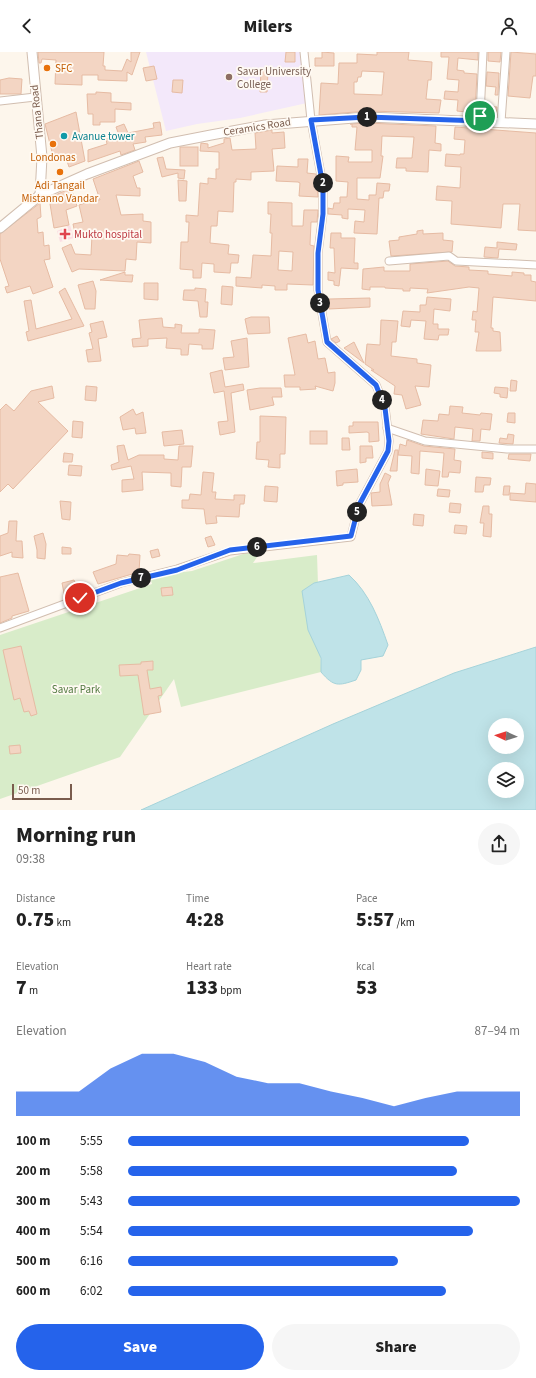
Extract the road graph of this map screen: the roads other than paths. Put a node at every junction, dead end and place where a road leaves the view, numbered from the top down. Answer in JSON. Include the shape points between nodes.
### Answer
{"nodes":[{"id":1,"x":32,"y":52,"type":"edge"},
{"id":2,"x":304,"y":52,"type":"edge"},
{"id":3,"x":483,"y":52,"type":"edge"},
{"id":4,"x":506,"y":52,"type":"edge"},
{"id":5,"x":35,"y":97,"type":"junction"},
{"id":6,"x":0,"y":101,"type":"edge"},
{"id":7,"x":311,"y":120,"type":"junction"},
{"id":8,"x":481,"y":121,"type":"junction"},
{"id":9,"x":502,"y":122,"type":"junction"},
{"id":10,"x":536,"y":124,"type":"edge"},
{"id":11,"x":40,"y":195,"type":"junction"},
{"id":12,"x":0,"y":228,"type":"edge"},
{"id":13,"x":389,"y":261,"type":"dead end"},
{"id":14,"x":536,"y":265,"type":"edge"},
{"id":15,"x":387,"y":428,"type":"junction"},
{"id":16,"x":536,"y":449,"type":"edge"},
{"id":17,"x":0,"y":628,"type":"edge"}],
"edges":[{"from":1,"to":5,"type":"street","name":"Thana Road"},
{"from":2,"to":7,"type":"street"},
{"from":3,"to":8,"type":"street"},
{"from":4,"to":9,"type":"street"},
{"from":5,"to":6,"type":"street"},
{"from":5,"to":11,"type":"street","name":"Thana Road","via":[[42,157]]},
{"from":7,"to":8,"type":"street","name":"Ceramics Road","via":[[367,117]]},
{"from":7,"to":11,"type":"street","name":"Ceramics Road","via":[[265,125],[170,143],[87,174]]},
{"from":7,"to":15,"type":"street","via":[[323,186],[318,290],[327,342],[376,385],[385,408]]},
{"from":8,"to":9,"type":"street","name":"Ceramics Road"},
{"from":9,"to":10,"type":"street","name":"Ceramics Road"},
{"from":11,"to":12,"type":"street","name":"Ceramics Road"},
{"from":13,"to":14,"type":"street","via":[[449,256],[456,261]]},
{"from":15,"to":16,"type":"street","via":[[425,441],[507,449]]},
{"from":15,"to":17,"type":"street","via":[[388,451],[359,505],[351,536],[230,550],[177,570],[121,583]]}]}
